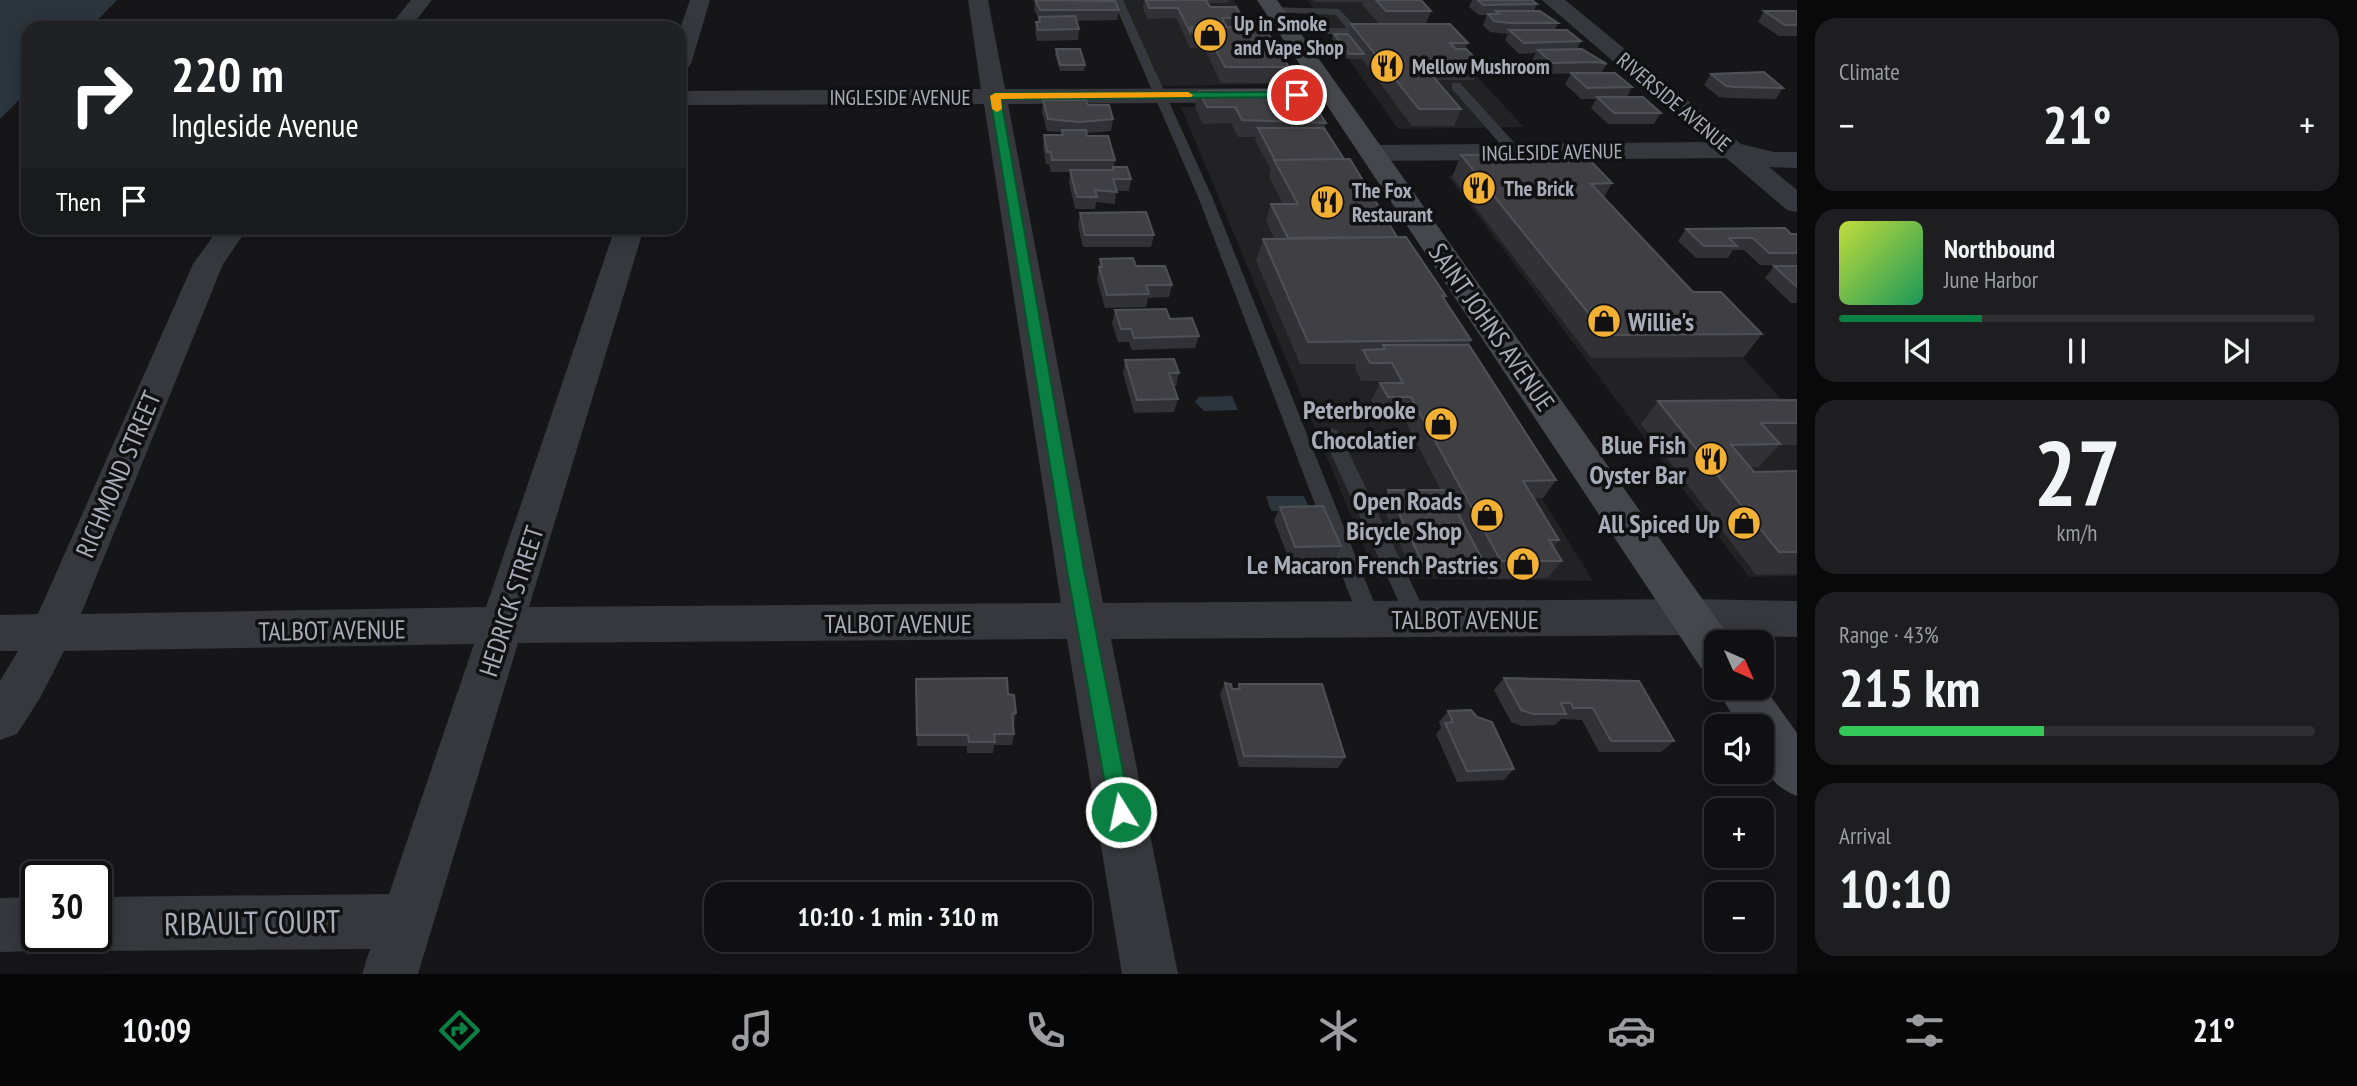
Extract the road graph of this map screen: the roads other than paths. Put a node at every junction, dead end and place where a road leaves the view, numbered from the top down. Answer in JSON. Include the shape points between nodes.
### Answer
{"nodes":[{"id":1,"x":422,"y":0,"type":"edge"},
{"id":2,"x":700,"y":0,"type":"edge"},
{"id":3,"x":978,"y":0,"type":"edge"},
{"id":4,"x":1118,"y":0,"type":"edge"},
{"id":5,"x":1552,"y":0,"type":"edge"},
{"id":6,"x":1276,"y":13,"type":"edge"},
{"id":7,"x":406,"y":21,"type":"edge"},
{"id":8,"x":1354,"y":31,"type":"junction"},
{"id":9,"x":1392,"y":31,"type":"edge"},
{"id":10,"x":686,"y":43,"type":"edge"},
{"id":11,"x":1456,"y":86,"type":"edge"},
{"id":12,"x":1160,"y":95,"type":"junction"},
{"id":13,"x":1331,"y":95,"type":"junction"},
{"id":14,"x":995,"y":96,"type":"junction"},
{"id":15,"x":686,"y":98,"type":"edge"},
{"id":16,"x":1797,"y":140,"type":"edge"},
{"id":17,"x":1732,"y":150,"type":"junction"},
{"id":18,"x":1515,"y":152,"type":"junction"},
{"id":19,"x":1373,"y":153,"type":"junction"},
{"id":20,"x":1797,"y":159,"type":"edge"},
{"id":21,"x":1797,"y":204,"type":"edge"},
{"id":22,"x":229,"y":235,"type":"edge"},
{"id":23,"x":627,"y":235,"type":"edge"},
{"id":24,"x":1331,"y":434,"type":"dead end"},
{"id":25,"x":1691,"y":617,"type":"junction"},
{"id":26,"x":1797,"y":619,"type":"edge"},
{"id":27,"x":1370,"y":620,"type":"junction"},
{"id":28,"x":1418,"y":620,"type":"junction"},
{"id":29,"x":1087,"y":622,"type":"junction"},
{"id":30,"x":503,"y":625,"type":"junction"},
{"id":31,"x":52,"y":632,"type":"junction"},
{"id":32,"x":0,"y":633,"type":"edge"},
{"id":33,"x":1704,"y":636,"type":"edge"},
{"id":34,"x":1747,"y":700,"type":"edge"},
{"id":35,"x":0,"y":719,"type":"edge"},
{"id":36,"x":1797,"y":773,"type":"edge"},
{"id":37,"x":407,"y":921,"type":"junction"},
{"id":38,"x":21,"y":924,"type":"edge"},
{"id":39,"x":112,"y":924,"type":"edge"},
{"id":40,"x":0,"y":925,"type":"edge"},
{"id":41,"x":390,"y":974,"type":"edge"},
{"id":42,"x":1150,"y":974,"type":"edge"}],
"edges":[{"from":1,"to":7,"type":"street"},
{"from":2,"to":10,"type":"street"},
{"from":3,"to":14,"type":"street"},
{"from":4,"to":12,"type":"lane"},
{"from":5,"to":17,"type":"street","name":"RIVERSIDE AVENUE"},
{"from":6,"to":8,"type":"lane"},
{"from":6,"to":8,"type":"lane","via":[[1339,12]]},
{"from":6,"to":13,"type":"main road","name":"SAINT JOHNS AVENUE"},
{"from":8,"to":9,"type":"lane"},
{"from":11,"to":18,"type":"lane"},
{"from":12,"to":13,"type":"street","name":"INGLESIDE AVENUE"},
{"from":12,"to":14,"type":"street","name":"INGLESIDE AVENUE"},
{"from":12,"to":27,"type":"lane","via":[[1206,199]]},
{"from":13,"to":19,"type":"main road","name":"SAINT JOHNS AVENUE"},
{"from":14,"to":15,"type":"street","name":"INGLESIDE AVENUE"},
{"from":14,"to":29,"type":"street"},
{"from":16,"to":17,"type":"street","name":"INGLESIDE AVENUE","via":[[1749,140]]},
{"from":17,"to":18,"type":"street","name":"INGLESIDE AVENUE"},
{"from":17,"to":20,"type":"street","name":"INGLESIDE AVENUE","via":[[1774,160]]},
{"from":17,"to":21,"type":"street","name":"RIVERSIDE AVENUE"},
{"from":18,"to":19,"type":"street","name":"INGLESIDE AVENUE"},
{"from":19,"to":25,"type":"main road","name":"SAINT JOHNS AVENUE"},
{"from":22,"to":31,"type":"street","name":"RICHMOND STREET","via":[[203,275]]},
{"from":23,"to":30,"type":"street","name":"HEDRICK STREET"},
{"from":24,"to":28,"type":"lane"},
{"from":25,"to":26,"type":"street","name":"TALBOT AVENUE"},
{"from":25,"to":28,"type":"street","name":"TALBOT AVENUE"},
{"from":25,"to":33,"type":"main road","name":"SAINT JOHNS AVENUE"},
{"from":27,"to":28,"type":"street","name":"TALBOT AVENUE"},
{"from":27,"to":29,"type":"street","name":"TALBOT AVENUE"},
{"from":29,"to":30,"type":"street","name":"TALBOT AVENUE"},
{"from":29,"to":42,"type":"street"},
{"from":30,"to":31,"type":"street","name":"TALBOT AVENUE"},
{"from":30,"to":37,"type":"street","name":"HEDRICK STREET"},
{"from":31,"to":32,"type":"street","name":"TALBOT AVENUE"},
{"from":31,"to":35,"type":"street","name":"RICHMOND STREET"},
{"from":34,"to":36,"type":"main road"},
{"from":37,"to":39,"type":"street","name":"RIBAULT COURT"},
{"from":37,"to":41,"type":"street","name":"HEDRICK STREET"},
{"from":38,"to":40,"type":"street"}]}
